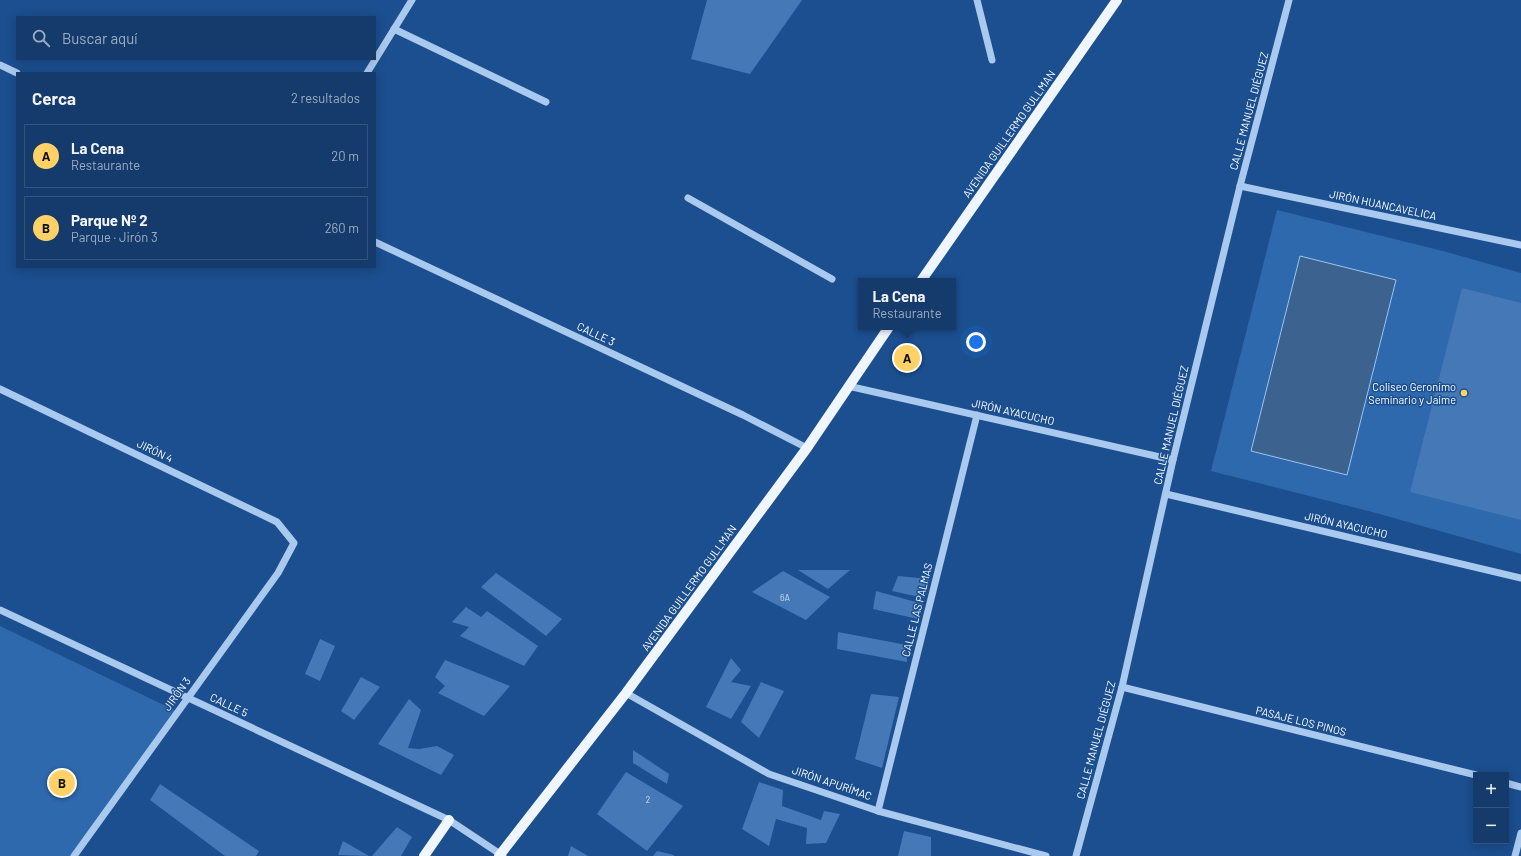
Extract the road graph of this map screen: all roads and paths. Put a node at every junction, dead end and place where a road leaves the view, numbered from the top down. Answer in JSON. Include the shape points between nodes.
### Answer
{"nodes":[{"id":1,"x":412,"y":0,"type":"edge"},
{"id":2,"x":977,"y":0,"type":"edge"},
{"id":3,"x":1117,"y":0,"type":"edge"},
{"id":4,"x":1289,"y":0,"type":"edge"},
{"id":5,"x":394,"y":29,"type":"junction"},
{"id":6,"x":376,"y":58,"type":"edge"},
{"id":7,"x":375,"y":60,"type":"edge"},
{"id":8,"x":992,"y":60,"type":"dead end"},
{"id":9,"x":0,"y":65,"type":"edge"},
{"id":10,"x":368,"y":72,"type":"edge"},
{"id":11,"x":16,"y":73,"type":"edge"},
{"id":12,"x":546,"y":102,"type":"dead end"},
{"id":13,"x":1240,"y":186,"type":"junction"},
{"id":14,"x":688,"y":198,"type":"dead end"},
{"id":15,"x":376,"y":242,"type":"edge"},
{"id":16,"x":1521,"y":245,"type":"edge"},
{"id":17,"x":923,"y":278,"type":"edge"},
{"id":18,"x":832,"y":279,"type":"dead end"},
{"id":19,"x":887,"y":330,"type":"edge"},
{"id":20,"x":848,"y":386,"type":"junction"},
{"id":21,"x":0,"y":389,"type":"edge"},
{"id":22,"x":977,"y":415,"type":"junction"},
{"id":23,"x":807,"y":448,"type":"junction"},
{"id":24,"x":1174,"y":460,"type":"junction"},
{"id":25,"x":1166,"y":494,"type":"junction"},
{"id":26,"x":294,"y":542,"type":"joint"},
{"id":27,"x":1521,"y":578,"type":"edge"},
{"id":28,"x":0,"y":610,"type":"edge"},
{"id":29,"x":1122,"y":687,"type":"junction"},
{"id":30,"x":626,"y":693,"type":"junction"},
{"id":31,"x":188,"y":698,"type":"junction"},
{"id":32,"x":1473,"y":775,"type":"edge"},
{"id":33,"x":1509,"y":784,"type":"edge"},
{"id":34,"x":1521,"y":787,"type":"edge"},
{"id":35,"x":878,"y":810,"type":"junction"},
{"id":36,"x":449,"y":820,"type":"junction"},
{"id":37,"x":1521,"y":833,"type":"edge"},
{"id":38,"x":501,"y":855,"type":"edge"},
{"id":39,"x":74,"y":856,"type":"edge"},
{"id":40,"x":424,"y":856,"type":"edge"},
{"id":41,"x":1046,"y":856,"type":"edge"},
{"id":42,"x":1076,"y":856,"type":"edge"},
{"id":43,"x":1515,"y":856,"type":"edge"}],
"edges":[{"from":1,"to":5,"type":"street"},
{"from":2,"to":8,"type":"street"},
{"from":3,"to":17,"type":"main road","name":"AVENIDA GUILLERMO GULLMAN"},
{"from":4,"to":13,"type":"street","name":"CALLE MANUEL DIÉGUEZ"},
{"from":5,"to":6,"type":"street"},
{"from":5,"to":12,"type":"street"},
{"from":7,"to":10,"type":"street"},
{"from":9,"to":11,"type":"street"},
{"from":13,"to":16,"type":"street","name":"JIRÓN HUANCAVELICA"},
{"from":13,"to":24,"type":"street","name":"CALLE MANUEL DIÉGUEZ"},
{"from":14,"to":18,"type":"street"},
{"from":15,"to":23,"type":"street","name":"CALLE 3","via":[[743,415]]},
{"from":19,"to":20,"type":"main road","name":"AVENIDA GUILLERMO GULLMAN"},
{"from":20,"to":22,"type":"street","name":"JIRÓN AYACUCHO"},
{"from":20,"to":23,"type":"main road","name":"AVENIDA GUILLERMO GULLMAN"},
{"from":21,"to":26,"type":"street","name":"JIRÓN 4","via":[[277,522]]},
{"from":22,"to":24,"type":"street","name":"JIRÓN AYACUCHO"},
{"from":22,"to":35,"type":"street","name":"CALLE LAS PALMAS"},
{"from":23,"to":30,"type":"main road","name":"AVENIDA GUILLERMO GULLMAN"},
{"from":24,"to":25,"type":"street","name":"CALLE MANUEL DIÉGUEZ"},
{"from":25,"to":27,"type":"street","name":"JIRÓN AYACUCHO"},
{"from":25,"to":29,"type":"street","name":"CALLE MANUEL DIÉGUEZ"},
{"from":26,"to":31,"type":"street","name":"JIRÓN 3","via":[[278,573]]},
{"from":28,"to":31,"type":"street","name":"CALLE 5"},
{"from":29,"to":32,"type":"street","name":"PASAJE LOS PINOS"},
{"from":29,"to":42,"type":"street","name":"CALLE MANUEL DIÉGUEZ"},
{"from":30,"to":35,"type":"street","name":"JIRÓN APURÍMAC","via":[[769,774]]},
{"from":30,"to":38,"type":"main road","name":"AVENIDA GUILLERMO GULLMAN"},
{"from":31,"to":36,"type":"street","name":"CALLE 5"},
{"from":31,"to":39,"type":"street","name":"JIRÓN 3"},
{"from":33,"to":34,"type":"street"},
{"from":35,"to":41,"type":"street","name":"JIRÓN APURÍMAC"},
{"from":36,"to":38,"type":"street","name":"CALLE 5"},
{"from":36,"to":40,"type":"main road"},
{"from":37,"to":43,"type":"street"}]}
